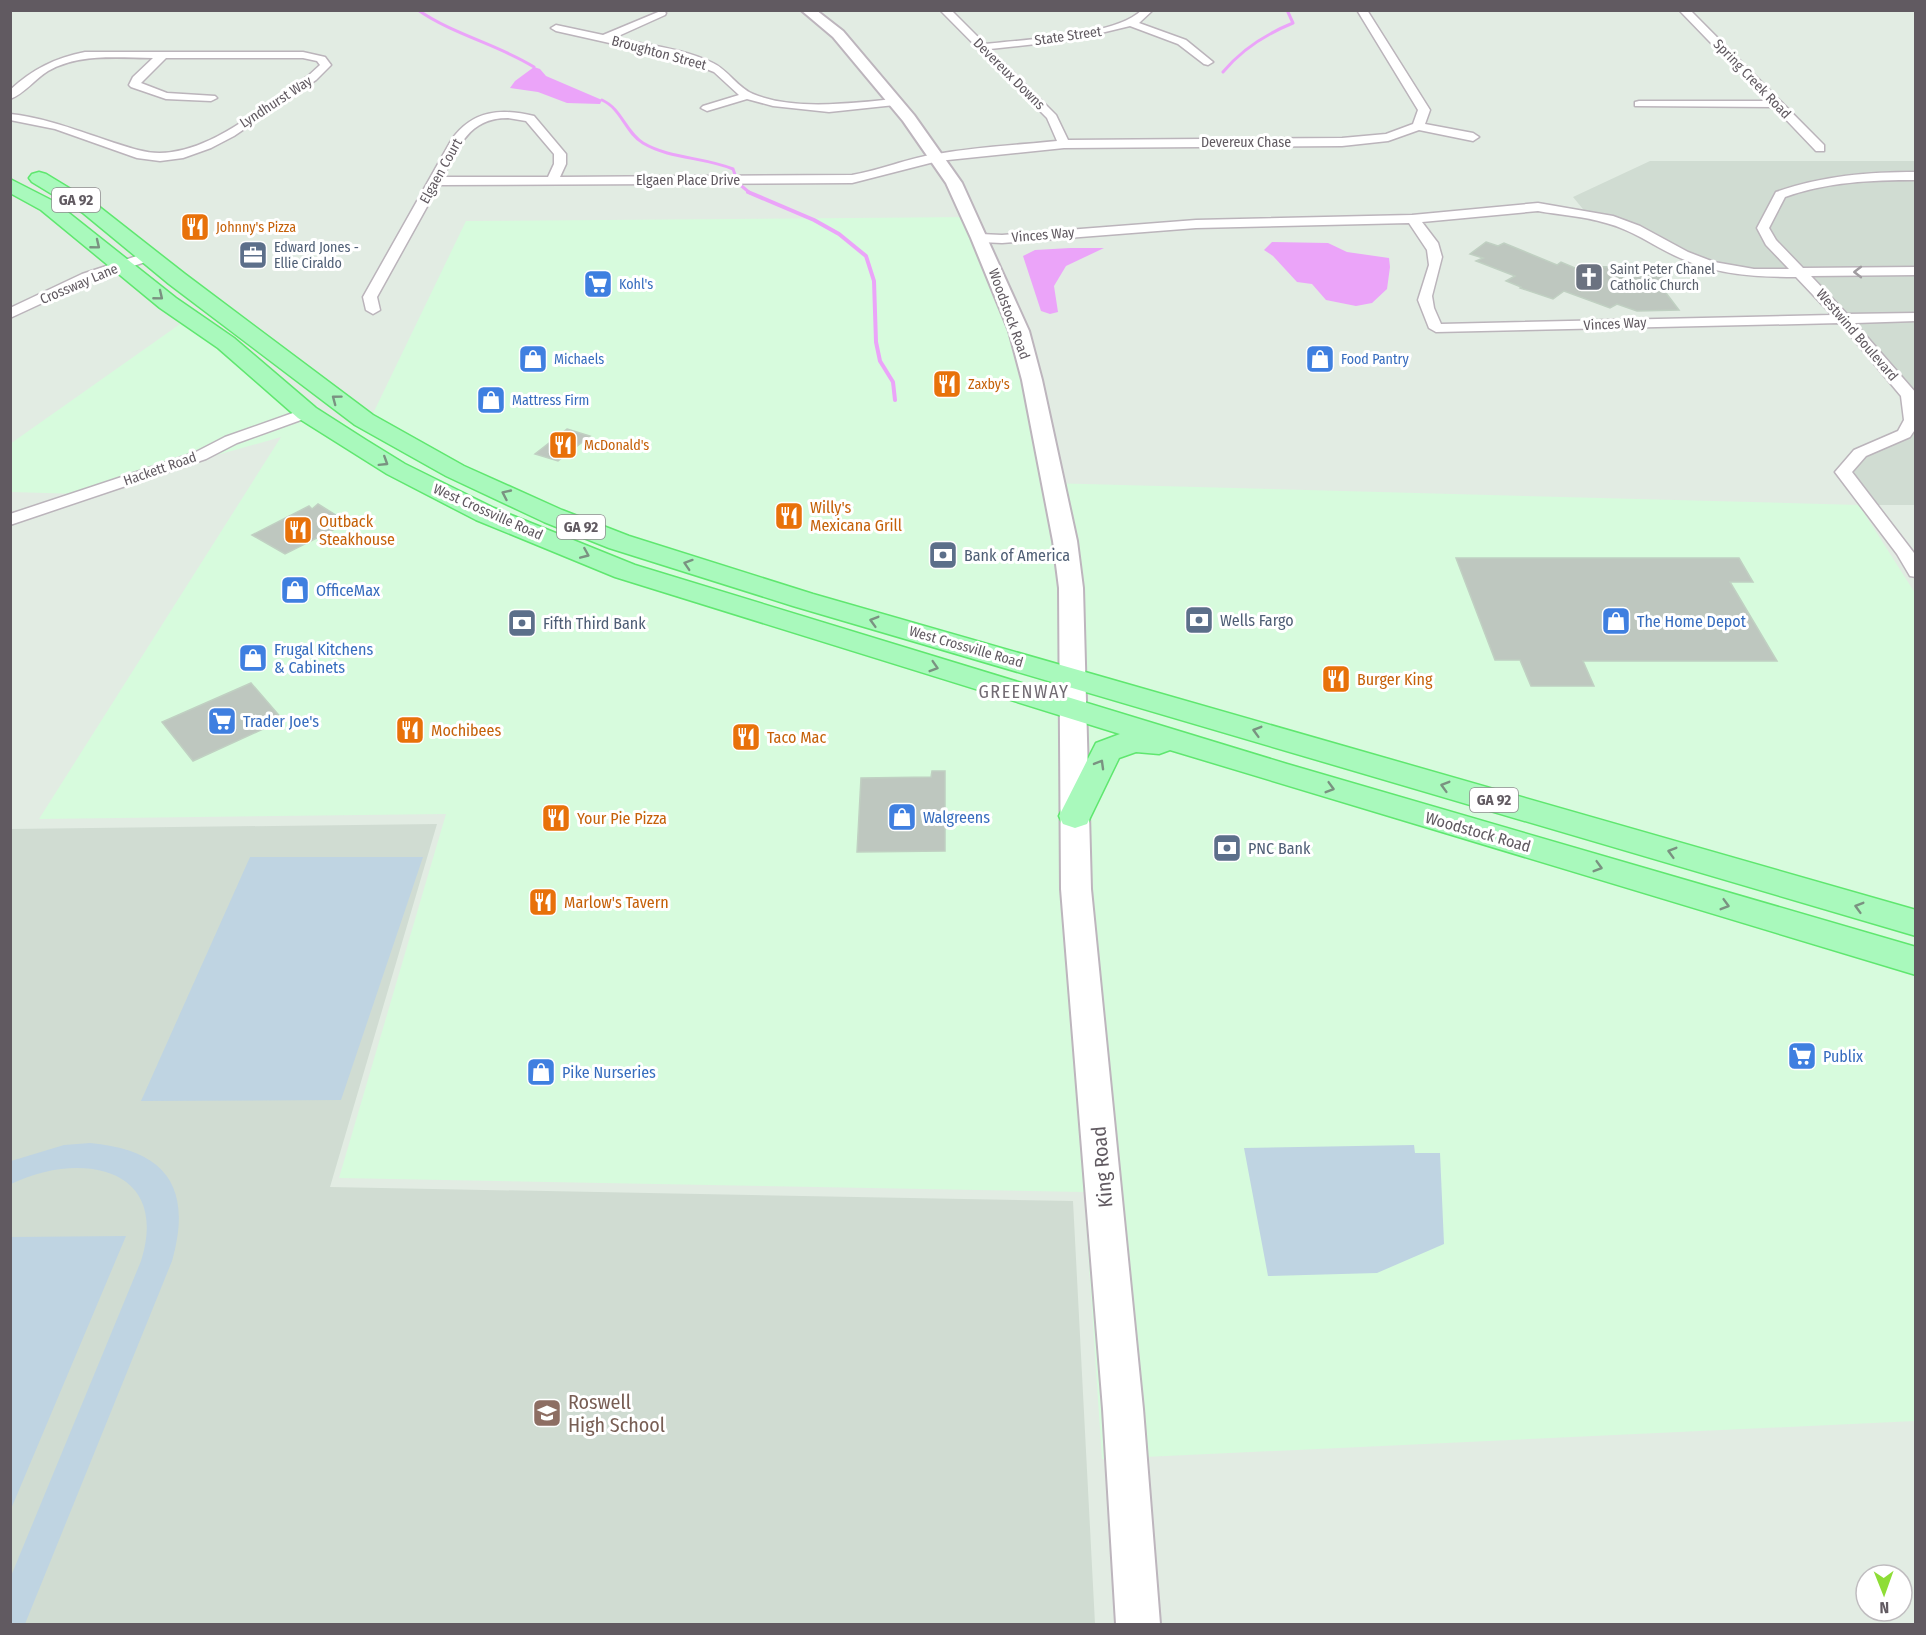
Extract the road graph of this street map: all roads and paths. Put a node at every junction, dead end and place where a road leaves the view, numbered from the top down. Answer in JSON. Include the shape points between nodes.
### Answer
{"nodes":[{"id":1,"x":807,"y":10,"type":"edge"},
{"id":2,"x":945,"y":10,"type":"edge"},
{"id":3,"x":1148,"y":10,"type":"edge"},
{"id":4,"x":1362,"y":10,"type":"edge"},
{"id":5,"x":1684,"y":10,"type":"edge"},
{"id":6,"x":661,"y":13,"type":"dead end"},
{"id":7,"x":1133,"y":24,"type":"junction"},
{"id":8,"x":556,"y":28,"type":"dead end"},
{"id":9,"x":605,"y":38,"type":"junction"},
{"id":10,"x":983,"y":47,"type":"junction"},
{"id":11,"x":163,"y":55,"type":"junction"},
{"id":12,"x":1208,"y":62,"type":"dead end"},
{"id":13,"x":10,"y":96,"type":"edge"},
{"id":14,"x":747,"y":96,"type":"junction"},
{"id":15,"x":211,"y":98,"type":"dead end"},
{"id":16,"x":895,"y":102,"type":"junction"},
{"id":17,"x":1639,"y":104,"type":"dead end"},
{"id":18,"x":1776,"y":104,"type":"junction"},
{"id":19,"x":707,"y":108,"type":"dead end"},
{"id":20,"x":10,"y":117,"type":"edge"},
{"id":21,"x":1418,"y":126,"type":"junction"},
{"id":22,"x":1473,"y":137,"type":"dead end"},
{"id":23,"x":1064,"y":144,"type":"junction"},
{"id":24,"x":1820,"y":148,"type":"dead end"},
{"id":25,"x":168,"y":157,"type":"junction"},
{"id":26,"x":938,"y":157,"type":"junction"},
{"id":27,"x":10,"y":165,"type":"edge"},
{"id":28,"x":168,"y":171,"type":"dead end"},
{"id":29,"x":1916,"y":176,"type":"edge"},
{"id":30,"x":553,"y":180,"type":"junction"},
{"id":31,"x":436,"y":181,"type":"junction"},
{"id":32,"x":10,"y":185,"type":"edge"},
{"id":33,"x":1412,"y":219,"type":"junction"},
{"id":34,"x":985,"y":238,"type":"junction"},
{"id":35,"x":149,"y":256,"type":"junction"},
{"id":36,"x":121,"y":265,"type":"junction"},
{"id":37,"x":1916,"y":271,"type":"edge"},
{"id":38,"x":1801,"y":272,"type":"junction"},
{"id":39,"x":374,"y":310,"type":"dead end"},
{"id":40,"x":10,"y":315,"type":"edge"},
{"id":41,"x":1916,"y":317,"type":"edge"},
{"id":42,"x":1843,"y":318,"type":"junction"},
{"id":43,"x":307,"y":413,"type":"junction"},
{"id":44,"x":10,"y":520,"type":"edge"},
{"id":45,"x":1910,"y":553,"type":"edge"},
{"id":46,"x":1916,"y":572,"type":"edge"},
{"id":47,"x":1072,"y":677,"type":"junction"},
{"id":48,"x":1073,"y":709,"type":"junction"},
{"id":49,"x":1191,"y":746,"type":"junction"},
{"id":50,"x":1075,"y":816,"type":"junction"},
{"id":51,"x":1916,"y":923,"type":"edge"},
{"id":52,"x":1916,"y":961,"type":"edge"},
{"id":53,"x":1138,"y":1624,"type":"edge"}],
"edges":[{"from":1,"to":16,"type":"street","name":"Woodstock Road","via":[[838,34]]},
{"from":2,"to":10,"type":"street","name":"Devereux Downs"},
{"from":3,"to":7,"type":"street","name":"State Street"},
{"from":4,"to":21,"type":"street","via":[[1422,105]]},
{"from":5,"to":18,"type":"street","name":"Spring Creek Road"},
{"from":6,"to":9,"type":"street"},
{"from":7,"to":10,"type":"street","name":"State Street","via":[[1090,34]]},
{"from":7,"to":12,"type":"street","via":[[1182,42]]},
{"from":8,"to":9,"type":"street","name":"Broughton Street"},
{"from":9,"to":14,"type":"street","name":"Broughton Street","via":[[707,64]]},
{"from":10,"to":23,"type":"street","name":"Devereux Downs","via":[[1052,117]]},
{"from":11,"to":13,"type":"street","name":"Lyndhurst Way","via":[[94,54],[62,59],[37,72]]},
{"from":11,"to":15,"type":"street","via":[[135,85],[166,96]]},
{"from":11,"to":25,"type":"street","name":"Lyndhurst Way","via":[[303,55],[321,59],[326,65],[205,148]]},
{"from":14,"to":16,"type":"street","via":[[829,109]]},
{"from":14,"to":19,"type":"street"},
{"from":16,"to":26,"type":"street","name":"Woodstock Road"},
{"from":17,"to":18,"type":"street"},
{"from":18,"to":24,"type":"street","name":"Spring Creek Road"},
{"from":20,"to":25,"type":"street","name":"Lyndhurst Way","via":[[85,133],[142,155]]},
{"from":21,"to":22,"type":"street"},
{"from":21,"to":23,"type":"street","name":"Devereux Chase","via":[[1388,137],[1342,142]]},
{"from":23,"to":26,"type":"street","name":"Devereux Chase"},
{"from":25,"to":28,"type":"street"},
{"from":26,"to":30,"type":"street","name":"Elgaen Place Drive","via":[[852,179]]},
{"from":26,"to":34,"type":"street","name":"Woodstock Road"},
{"from":27,"to":35,"type":"main road","name":"West Crossville Road","number":"GA 92","via":[[52,184]]},
{"from":29,"to":38,"type":"street","name":"Westwind Boulevard","via":[[1832,178],[1780,195],[1763,228],[1771,242]]},
{"from":30,"to":31,"type":"street","name":"Elgaen Place Drive"},
{"from":30,"to":31,"type":"street","name":"Elgaen Court","via":[[560,154],[539,126],[530,117],[503,114],[475,120],[466,127]]},
{"from":31,"to":39,"type":"street","name":"Elgaen Court","via":[[370,297]]},
{"from":32,"to":36,"type":"main road","name":"West Crossville Road","number":"GA 92","one_way":true,"via":[[48,206]]},
{"from":33,"to":34,"type":"street","name":"Vinces Way","via":[[1177,225]]},
{"from":33,"to":38,"type":"street","name":"Vinces Way","via":[[1554,208],[1621,223],[1711,266],[1754,273]]},
{"from":33,"to":42,"type":"street","name":"Vinces Way","via":[[1436,251],[1437,261],[1425,295],[1436,328]]},
{"from":34,"to":47,"type":"street","name":"Woodstock Road","via":[[1032,380],[1065,541],[1071,588]]},
{"from":35,"to":36,"type":"street","name":"Crossway Lane"},
{"from":47,"to":35,"type":"main road","name":"West Crossville Road","number":"GA 92","one_way":true,"via":[[803,600],[620,542],[552,516],[455,471],[364,420]]},
{"from":36,"to":40,"type":"street","name":"Crossway Lane","via":[[87,277]]},
{"from":36,"to":43,"type":"main road","name":"West Crossville Road","number":"GA 92","one_way":true,"via":[[226,344]]},
{"from":37,"to":38,"type":"street","name":"Vinces Way","one_way":true},
{"from":38,"to":42,"type":"street","name":"Westwind Boulevard"},
{"from":41,"to":42,"type":"street","name":"Vinces Way"},
{"from":42,"to":45,"type":"street","name":"Westwind Boulevard","via":[[1909,395],[1912,420],[1904,434],[1860,453],[1843,472]]},
{"from":43,"to":44,"type":"street","name":"Hackett Road","via":[[231,440],[200,456]]},
{"from":43,"to":48,"type":"main road","name":"West Crossville Road","number":"GA 92","one_way":true,"via":[[396,469],[485,514],[625,571]]},
{"from":45,"to":46,"type":"street","name":"Westwind Boulevard"},
{"from":47,"to":48,"type":"street","name":"Woodstock Road"},
{"from":51,"to":47,"type":"main road","number":"GA 92","one_way":true},
{"from":48,"to":49,"type":"main road","name":"Woodstock Road","number":"GA 92"},
{"from":48,"to":50,"type":"street","name":"King Road"},
{"from":50,"to":49,"type":"main road","one_way":true,"via":[[1107,751],[1133,741]]},
{"from":49,"to":52,"type":"main road","name":"Woodstock Road","number":"GA 92","one_way":true},
{"from":50,"to":53,"type":"street","name":"King Road","via":[[1076,889],[1123,1409]]}]}
